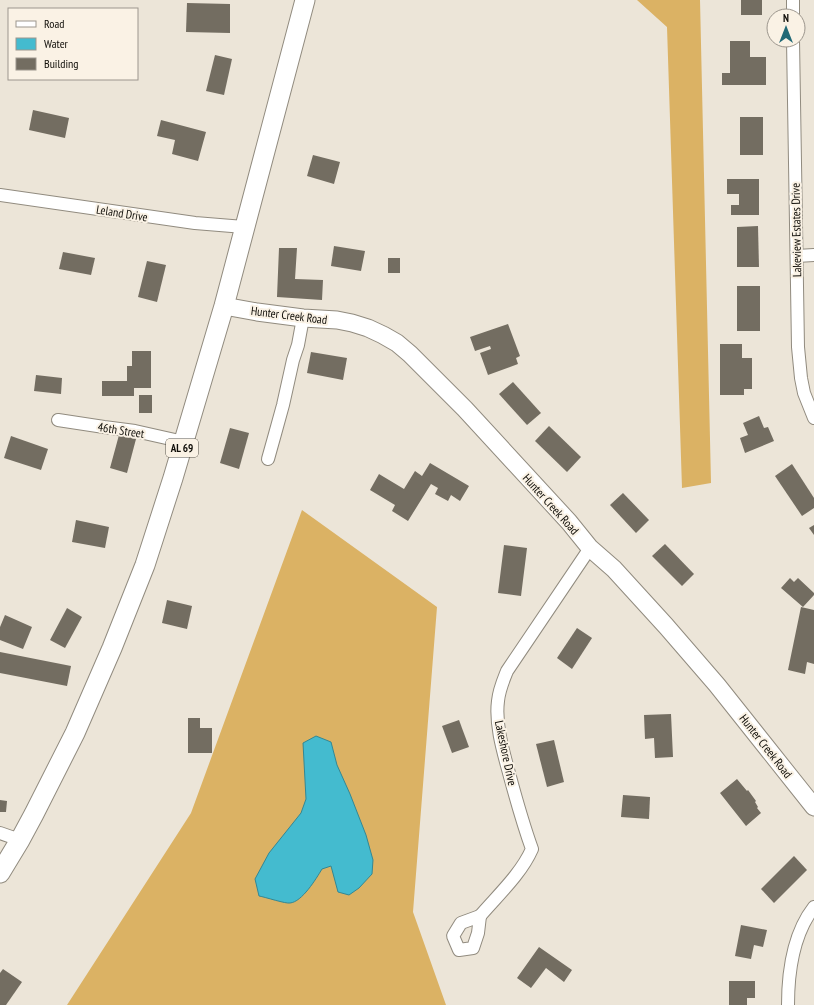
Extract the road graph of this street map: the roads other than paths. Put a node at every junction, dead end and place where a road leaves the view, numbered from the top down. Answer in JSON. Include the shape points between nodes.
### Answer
{"nodes":[{"id":1,"x":305,"y":0,"type":"edge"},
{"id":2,"x":793,"y":48,"type":"edge"},
{"id":3,"x":0,"y":195,"type":"edge"},
{"id":4,"x":244,"y":227,"type":"junction"},
{"id":5,"x":814,"y":255,"type":"edge"},
{"id":6,"x":797,"y":256,"type":"junction"},
{"id":7,"x":224,"y":306,"type":"junction"},
{"id":8,"x":303,"y":318,"type":"junction"},
{"id":9,"x":814,"y":418,"type":"edge"},
{"id":10,"x":58,"y":420,"type":"dead end"},
{"id":11,"x":184,"y":442,"type":"junction"},
{"id":12,"x":268,"y":459,"type":"dead end"},
{"id":13,"x":590,"y":548,"type":"junction"},
{"id":14,"x":814,"y":807,"type":"edge"},
{"id":15,"x":0,"y":833,"type":"edge"},
{"id":16,"x":20,"y":840,"type":"junction"},
{"id":17,"x":0,"y":873,"type":"edge"},
{"id":18,"x":814,"y":907,"type":"edge"},
{"id":19,"x":480,"y":916,"type":"dead end"},
{"id":20,"x":788,"y":1005,"type":"edge"}],
"edges":[{"from":1,"to":4,"type":"main road","number":"AL 69"},
{"from":2,"to":6,"type":"street","name":"Lakeview Estates Drive"},
{"from":3,"to":4,"type":"street","name":"Leland Drive","via":[[195,224]]},
{"from":4,"to":7,"type":"main road","number":"AL 69"},
{"from":5,"to":6,"type":"street"},
{"from":6,"to":9,"type":"street","name":"Lakeview Estates Drive","via":[[801,378]]},
{"from":7,"to":8,"type":"main road","name":"Hunter Creek Road"},
{"from":7,"to":11,"type":"main road","number":"AL 69"},
{"from":8,"to":12,"type":"street"},
{"from":8,"to":13,"type":"main road","name":"Hunter Creek Road","via":[[352,323],[397,343],[465,409]]},
{"from":10,"to":11,"type":"street","name":"46th Street","via":[[135,430]]},
{"from":11,"to":16,"type":"main road","number":"AL 69","via":[[152,543],[112,648],[75,733]]},
{"from":13,"to":14,"type":"main road","name":"Hunter Creek Road","via":[[614,569],[666,626],[717,685]]},
{"from":13,"to":19,"type":"street","name":"Lakeshore Drive","via":[[507,672],[501,686],[498,716],[502,747],[532,849],[519,872]]},
{"from":15,"to":16,"type":"street"},
{"from":16,"to":17,"type":"main road","number":"AL 69"},
{"from":18,"to":20,"type":"street","via":[[794,951]]}]}
